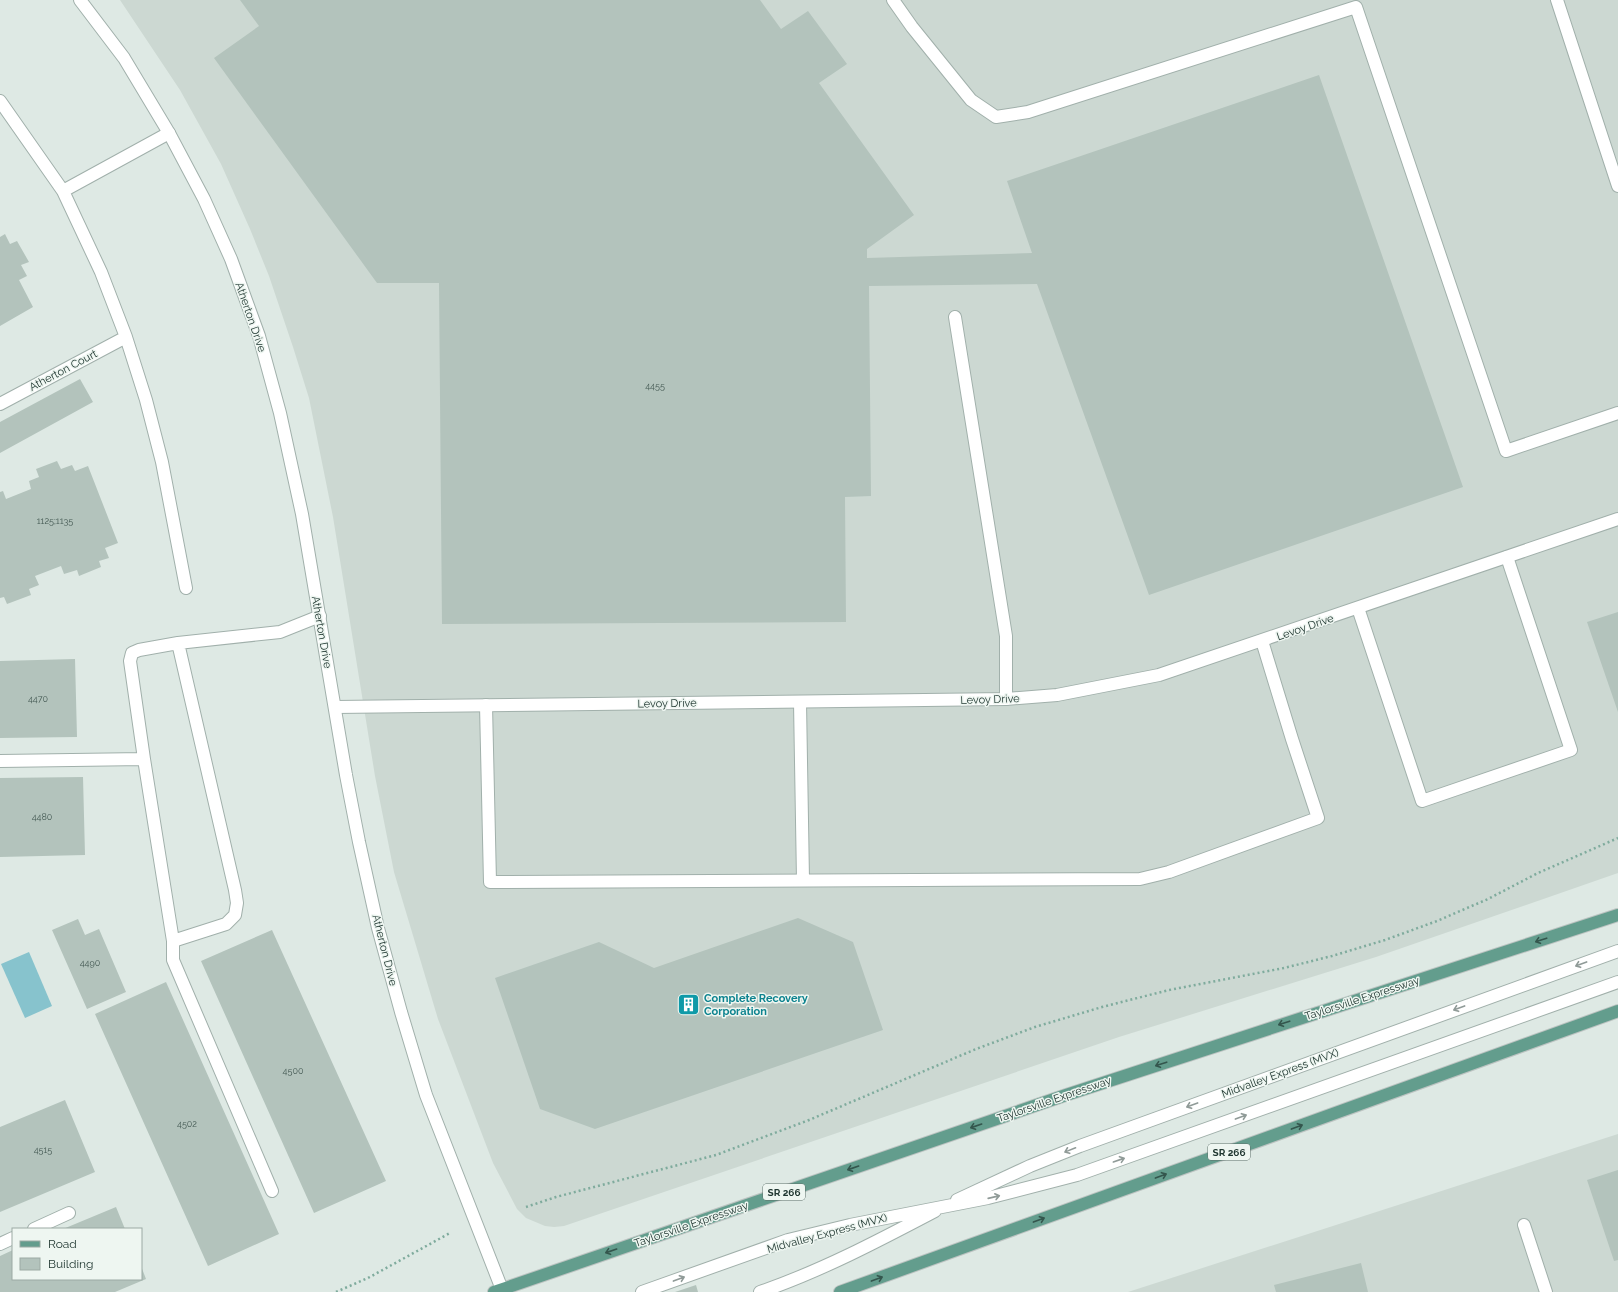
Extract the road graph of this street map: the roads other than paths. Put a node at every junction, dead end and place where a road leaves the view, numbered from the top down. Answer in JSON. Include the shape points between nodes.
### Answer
{"nodes":[{"id":1,"x":80,"y":0,"type":"edge"},
{"id":2,"x":892,"y":0,"type":"edge"},
{"id":3,"x":1557,"y":0,"type":"edge"},
{"id":4,"x":0,"y":101,"type":"edge"},
{"id":5,"x":169,"y":133,"type":"junction"},
{"id":6,"x":1618,"y":186,"type":"edge"},
{"id":7,"x":63,"y":191,"type":"junction"},
{"id":8,"x":955,"y":317,"type":"dead end"},
{"id":9,"x":126,"y":337,"type":"junction"},
{"id":10,"x":0,"y":404,"type":"edge"},
{"id":11,"x":1618,"y":413,"type":"edge"},
{"id":12,"x":1618,"y":519,"type":"edge"},
{"id":13,"x":1507,"y":557,"type":"junction"},
{"id":14,"x":186,"y":588,"type":"dead end"},
{"id":15,"x":1358,"y":608,"type":"junction"},
{"id":16,"x":320,"y":616,"type":"junction"},
{"id":17,"x":1262,"y":641,"type":"junction"},
{"id":18,"x":178,"y":643,"type":"junction"},
{"id":19,"x":1006,"y":700,"type":"junction"},
{"id":20,"x":800,"y":702,"type":"junction"},
{"id":21,"x":486,"y":705,"type":"junction"},
{"id":22,"x":335,"y":707,"type":"junction"},
{"id":23,"x":144,"y":759,"type":"junction"},
{"id":24,"x":0,"y":761,"type":"edge"},
{"id":25,"x":803,"y":880,"type":"junction"},
{"id":26,"x":1618,"y":915,"type":"edge"},
{"id":27,"x":173,"y":941,"type":"junction"},
{"id":28,"x":1618,"y":951,"type":"edge"},
{"id":29,"x":1618,"y":982,"type":"edge"},
{"id":30,"x":1618,"y":1011,"type":"edge"},
{"id":31,"x":272,"y":1191,"type":"dead end"},
{"id":32,"x":946,"y":1206,"type":"junction"},
{"id":33,"x":70,"y":1214,"type":"dead end"},
{"id":34,"x":1524,"y":1225,"type":"dead end"},
{"id":35,"x":36,"y":1228,"type":"edge"},
{"id":36,"x":12,"y":1238,"type":"edge"},
{"id":37,"x":0,"y":1244,"type":"edge"},
{"id":38,"x":499,"y":1291,"type":"edge"},
{"id":39,"x":642,"y":1292,"type":"edge"},
{"id":40,"x":760,"y":1292,"type":"edge"},
{"id":41,"x":840,"y":1292,"type":"edge"},
{"id":42,"x":1546,"y":1292,"type":"edge"}],
"edges":[{"from":1,"to":5,"type":"street","name":"Atherton Drive","via":[[124,58]]},
{"from":2,"to":11,"type":"street","via":[[971,100],[996,117],[1028,112],[1356,7],[1506,451]]},
{"from":3,"to":6,"type":"street"},
{"from":4,"to":7,"type":"street"},
{"from":5,"to":7,"type":"street"},
{"from":5,"to":16,"type":"street","name":"Atherton Drive","via":[[204,199],[231,259],[259,336],[280,412]]},
{"from":7,"to":9,"type":"street","via":[[101,272]]},
{"from":8,"to":19,"type":"street","via":[[1006,636]]},
{"from":9,"to":10,"type":"street","name":"Atherton Court"},
{"from":9,"to":14,"type":"street","via":[[162,462]]},
{"from":12,"to":13,"type":"street","name":"Levoy Drive"},
{"from":13,"to":15,"type":"street","name":"Levoy Drive"},
{"from":13,"to":15,"type":"street","via":[[1571,750],[1422,801]]},
{"from":15,"to":17,"type":"street","name":"Levoy Drive"},
{"from":16,"to":18,"type":"street","via":[[280,632]]},
{"from":16,"to":22,"type":"street","name":"Atherton Drive"},
{"from":17,"to":19,"type":"street","name":"Levoy Drive","via":[[1159,675],[1057,695]]},
{"from":17,"to":25,"type":"street","via":[[1318,818],[1169,872],[1140,879]]},
{"from":18,"to":23,"type":"street","via":[[132,653],[130,661]]},
{"from":18,"to":27,"type":"street","via":[[237,903],[235,915],[226,924]]},
{"from":19,"to":20,"type":"street","name":"Levoy Drive"},
{"from":20,"to":21,"type":"street","name":"Levoy Drive"},
{"from":20,"to":25,"type":"street"},
{"from":21,"to":22,"type":"street","name":"Levoy Drive"},
{"from":21,"to":25,"type":"street","via":[[490,882]]},
{"from":22,"to":38,"type":"street","name":"Atherton Drive","via":[[359,842],[378,928],[401,1012],[426,1095]]},
{"from":23,"to":24,"type":"street"},
{"from":23,"to":27,"type":"street"},
{"from":26,"to":38,"type":"main road","name":"Taylorsville Expressway","number":"SR 266","one_way":true,"via":[[1066,1095]]},
{"from":27,"to":31,"type":"street","via":[[173,960]]},
{"from":28,"to":32,"type":"street","name":"Midvalley Express (MVX)","one_way":true,"via":[[1080,1146],[995,1181]]},
{"from":32,"to":29,"type":"street","name":"Midvalley Express (MVX)","one_way":true,"via":[[1077,1175]]},
{"from":41,"to":30,"type":"main road","number":"SR 266","one_way":true},
{"from":39,"to":32,"type":"street","name":"Midvalley Express (MVX)","one_way":true,"via":[[788,1240],[850,1224]]},
{"from":32,"to":40,"type":"street","name":"Midvalley Express (MVX)","via":[[852,1254]]},
{"from":33,"to":35,"type":"street"},
{"from":34,"to":42,"type":"street"},
{"from":36,"to":37,"type":"street"}]}
